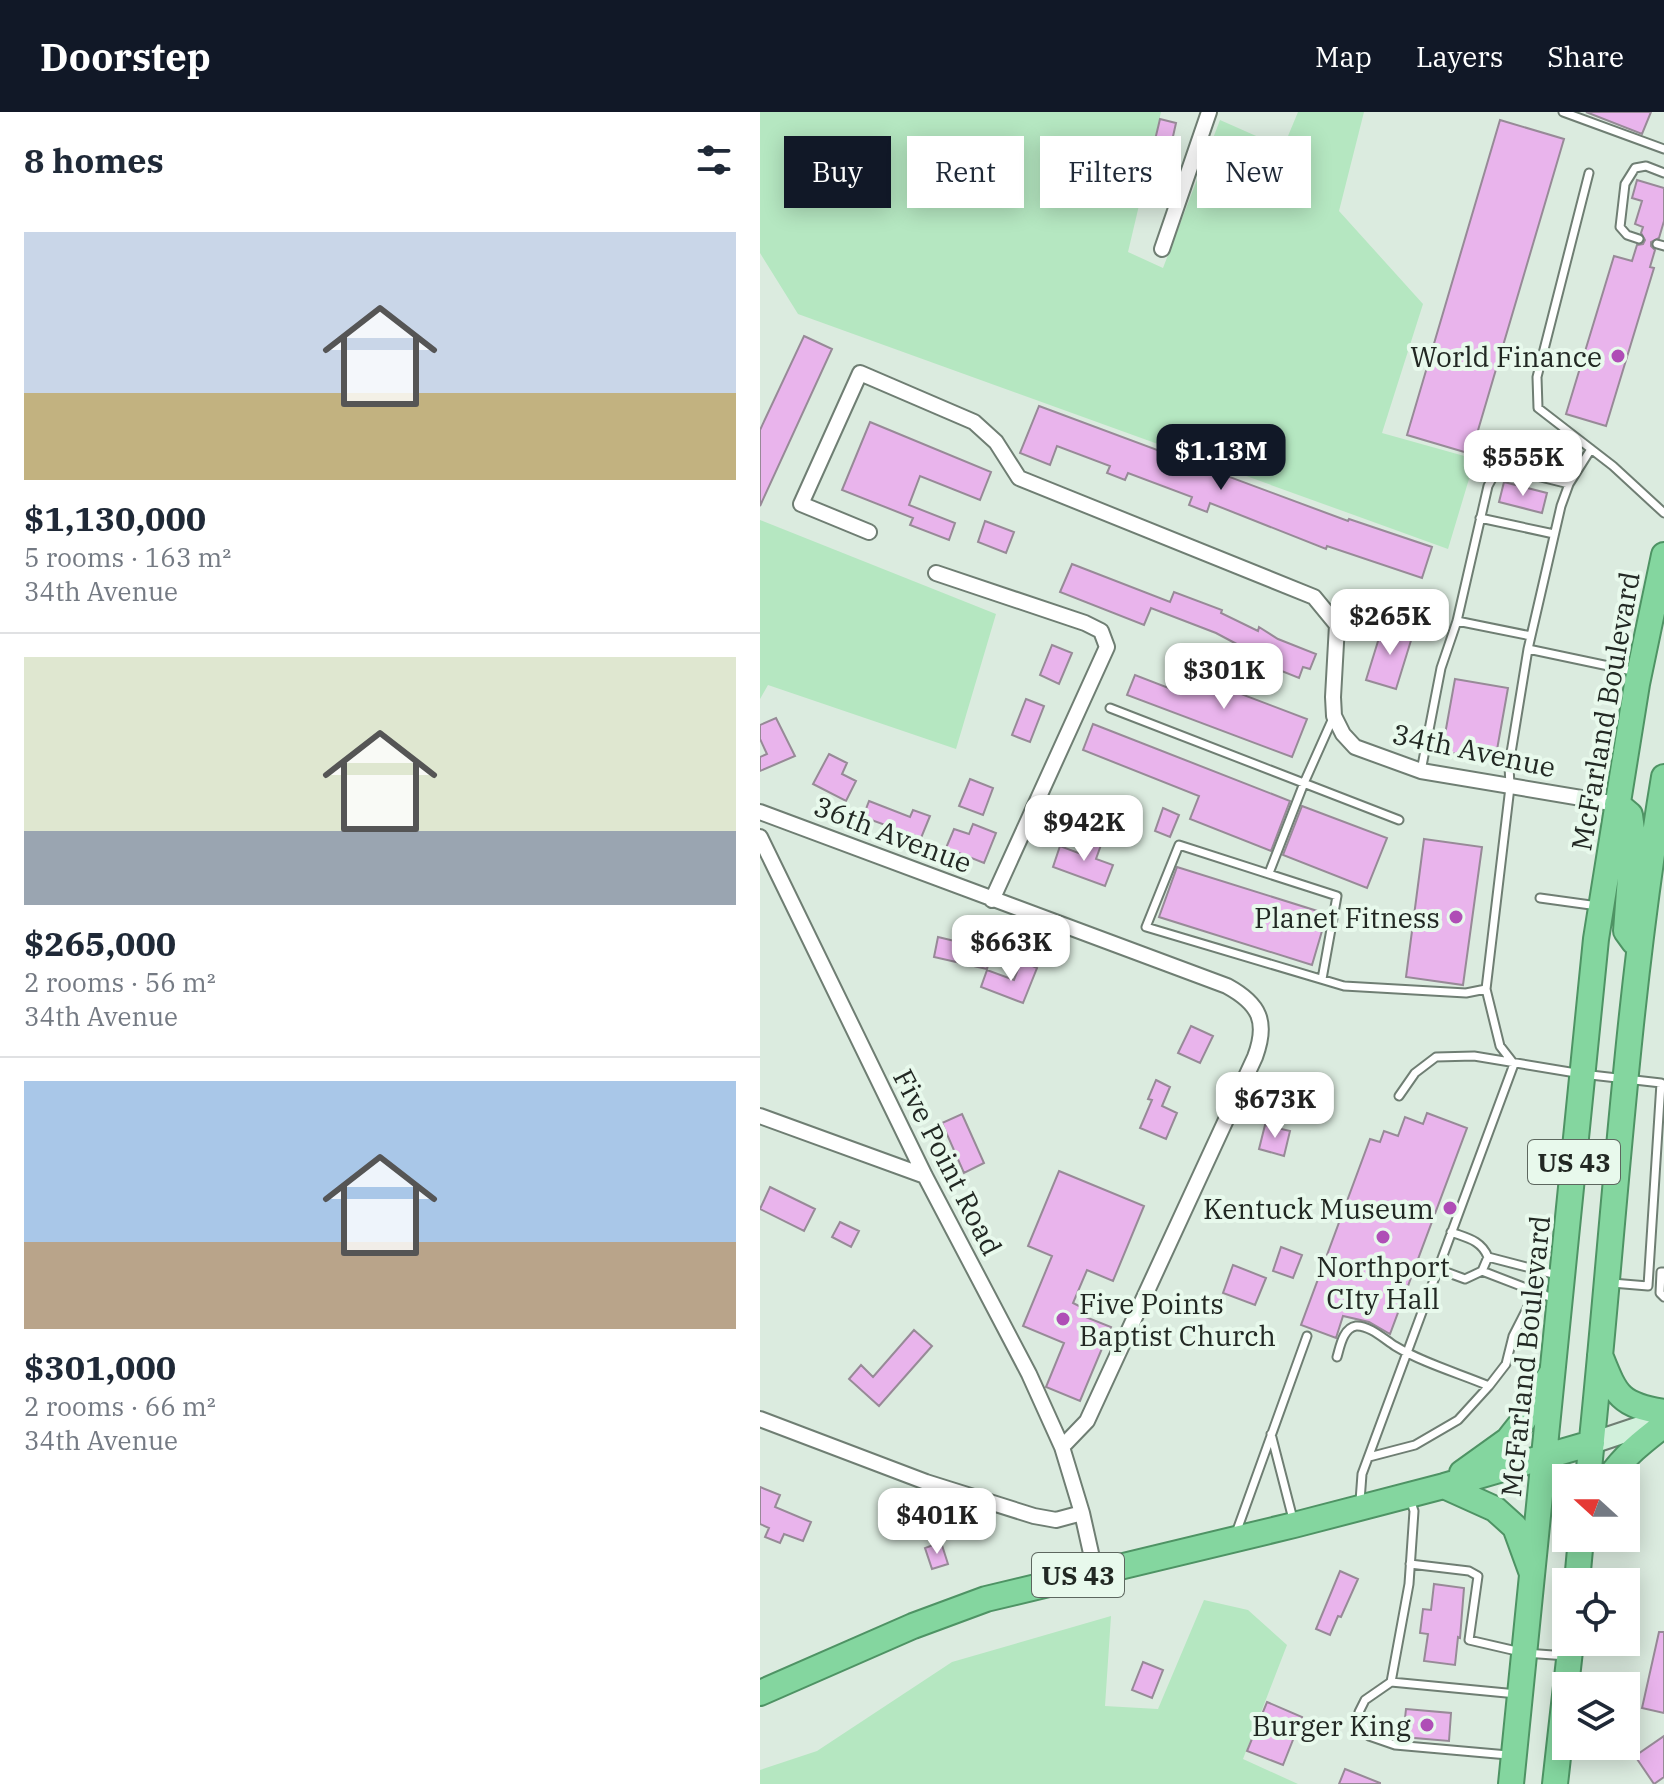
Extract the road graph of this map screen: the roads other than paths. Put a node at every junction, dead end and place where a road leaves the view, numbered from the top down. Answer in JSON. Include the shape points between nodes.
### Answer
{"nodes":[{"id":1,"x":1209,"y":112,"type":"edge"},
{"id":2,"x":1563,"y":112,"type":"edge"},
{"id":3,"x":1664,"y":149,"type":"edge"},
{"id":4,"x":1589,"y":173,"type":"dead end"},
{"id":5,"x":1664,"y":173,"type":"edge"},
{"id":6,"x":1639,"y":239,"type":"dead end"},
{"id":7,"x":1162,"y":249,"type":"dead end"},
{"id":8,"x":1591,"y":449,"type":"junction"},
{"id":9,"x":1569,"y":484,"type":"junction"},
{"id":10,"x":1664,"y":513,"type":"edge"},
{"id":11,"x":1480,"y":518,"type":"junction"},
{"id":12,"x":869,"y":532,"type":"dead end"},
{"id":13,"x":1554,"y":534,"type":"junction"},
{"id":14,"x":1664,"y":555,"type":"edge"},
{"id":15,"x":936,"y":573,"type":"dead end"},
{"id":16,"x":1457,"y":621,"type":"junction"},
{"id":17,"x":1531,"y":636,"type":"junction"},
{"id":18,"x":1528,"y":649,"type":"junction"},
{"id":19,"x":1639,"y":672,"type":"junction"},
{"id":20,"x":1110,"y":708,"type":"dead end"},
{"id":21,"x":1334,"y":716,"type":"junction"},
{"id":22,"x":1421,"y":771,"type":"junction"},
{"id":23,"x":1664,"y":777,"type":"edge"},
{"id":24,"x":1304,"y":783,"type":"junction"},
{"id":25,"x":1510,"y":787,"type":"junction"},
{"id":26,"x":1617,"y":804,"type":"junction"},
{"id":27,"x":760,"y":812,"type":"edge"},
{"id":28,"x":1399,"y":820,"type":"dead end"},
{"id":29,"x":760,"y":837,"type":"edge"},
{"id":30,"x":1269,"y":873,"type":"junction"},
{"id":31,"x":1540,"y":898,"type":"dead end"},
{"id":32,"x":992,"y":900,"type":"junction"},
{"id":33,"x":1600,"y":907,"type":"junction"},
{"id":34,"x":1640,"y":950,"type":"junction"},
{"id":35,"x":1322,"y":979,"type":"junction"},
{"id":36,"x":1486,"y":989,"type":"junction"},
{"id":37,"x":1514,"y":1064,"type":"junction"},
{"id":38,"x":1582,"y":1074,"type":"junction"},
{"id":39,"x":1626,"y":1080,"type":"junction"},
{"id":40,"x":1399,"y":1096,"type":"dead end"},
{"id":41,"x":760,"y":1116,"type":"edge"},
{"id":42,"x":925,"y":1176,"type":"junction"},
{"id":43,"x":1451,"y":1232,"type":"junction"},
{"id":44,"x":1488,"y":1257,"type":"junction"},
{"id":45,"x":1438,"y":1269,"type":"junction"},
{"id":46,"x":1482,"y":1271,"type":"junction"},
{"id":47,"x":1664,"y":1272,"type":"edge"},
{"id":48,"x":1606,"y":1282,"type":"junction"},
{"id":49,"x":1555,"y":1283,"type":"junction"},
{"id":50,"x":1648,"y":1286,"type":"junction"},
{"id":51,"x":1662,"y":1286,"type":"edge"},
{"id":52,"x":1536,"y":1291,"type":"junction"},
{"id":53,"x":1664,"y":1297,"type":"edge"},
{"id":54,"x":1307,"y":1336,"type":"dead end"},
{"id":55,"x":1599,"y":1352,"type":"junction"},
{"id":56,"x":1407,"y":1353,"type":"junction"},
{"id":57,"x":1337,"y":1357,"type":"dead end"},
{"id":58,"x":1555,"y":1366,"type":"junction"},
{"id":59,"x":1489,"y":1386,"type":"junction"},
{"id":60,"x":1664,"y":1412,"type":"edge"},
{"id":61,"x":760,"y":1419,"type":"edge"},
{"id":62,"x":1664,"y":1419,"type":"edge"},
{"id":63,"x":1664,"y":1425,"type":"edge"},
{"id":64,"x":1271,"y":1433,"type":"junction"},
{"id":65,"x":1592,"y":1443,"type":"junction"},
{"id":66,"x":1062,"y":1447,"type":"junction"},
{"id":67,"x":1546,"y":1455,"type":"junction"},
{"id":68,"x":1369,"y":1457,"type":"junction"},
{"id":69,"x":1590,"y":1464,"type":"edge"},
{"id":70,"x":1619,"y":1464,"type":"edge"},
{"id":71,"x":1444,"y":1486,"type":"junction"},
{"id":72,"x":1409,"y":1495,"type":"junction"},
{"id":73,"x":1360,"y":1508,"type":"junction"},
{"id":74,"x":1082,"y":1513,"type":"junction"},
{"id":75,"x":1294,"y":1525,"type":"junction"},
{"id":76,"x":1234,"y":1538,"type":"junction"},
{"id":77,"x":1410,"y":1564,"type":"junction"},
{"id":78,"x":1095,"y":1571,"type":"junction"},
{"id":79,"x":1533,"y":1577,"type":"junction"},
{"id":80,"x":1552,"y":1651,"type":"edge"},
{"id":81,"x":1525,"y":1653,"type":"junction"},
{"id":82,"x":1569,"y":1656,"type":"edge"},
{"id":83,"x":1391,"y":1682,"type":"junction"},
{"id":84,"x":760,"y":1693,"type":"edge"},
{"id":85,"x":1520,"y":1694,"type":"junction"},
{"id":86,"x":1515,"y":1755,"type":"junction"},
{"id":87,"x":1511,"y":1784,"type":"edge"},
{"id":88,"x":1555,"y":1784,"type":"edge"}],
"edges":[{"from":1,"to":7,"type":"street"},
{"from":2,"to":3,"type":"lane"},
{"from":4,"to":8,"type":"lane","via":[[1537,377],[1538,408]]},
{"from":5,"to":6,"type":"lane","via":[[1635,168],[1625,184],[1620,227]]},
{"from":8,"to":9,"type":"lane"},
{"from":8,"to":10,"type":"lane"},
{"from":9,"to":11,"type":"lane","via":[[1496,471]]},
{"from":9,"to":13,"type":"lane"},
{"from":11,"to":13,"type":"lane"},
{"from":11,"to":16,"type":"lane"},
{"from":12,"to":21,"type":"street","via":[[801,504],[860,373],[974,422],[996,442],[1019,478],[1314,597],[1337,625]]},
{"from":13,"to":17,"type":"lane"},
{"from":14,"to":19,"type":"highway","name":"McFarland Boulevard","number":"US 43"},
{"from":15,"to":32,"type":"street","via":[[1101,631],[1107,647]]},
{"from":16,"to":17,"type":"lane"},
{"from":16,"to":22,"type":"lane","via":[[1441,668]]},
{"from":17,"to":18,"type":"lane"},
{"from":18,"to":19,"type":"lane"},
{"from":18,"to":25,"type":"lane"},
{"from":19,"to":26,"type":"highway","name":"McFarland Boulevard","number":"US 43"},
{"from":20,"to":24,"type":"lane"},
{"from":21,"to":22,"type":"street","name":"34th Avenue","via":[[1355,747]]},
{"from":21,"to":24,"type":"lane"},
{"from":22,"to":25,"type":"street","name":"34th Avenue"},
{"from":23,"to":34,"type":"highway","number":"US 43"},
{"from":24,"to":28,"type":"lane"},
{"from":24,"to":30,"type":"lane"},
{"from":25,"to":26,"type":"street","name":"34th Avenue"},
{"from":25,"to":36,"type":"lane"},
{"from":26,"to":33,"type":"highway","name":"McFarland Boulevard","number":"US 43"},
{"from":26,"to":34,"type":"highway","via":[[1630,815],[1626,931]]},
{"from":27,"to":32,"type":"street","name":"36th Avenue"},
{"from":29,"to":42,"type":"street","name":"Five Point Road"},
{"from":30,"to":35,"type":"lane","via":[[1337,896]]},
{"from":30,"to":35,"type":"lane","via":[[1179,845],[1146,927]]},
{"from":31,"to":33,"type":"lane"},
{"from":32,"to":66,"type":"street","name":"36th Avenue","via":[[1227,986],[1255,1007],[1262,1024],[1255,1057],[1087,1421]]},
{"from":33,"to":38,"type":"highway","name":"McFarland Boulevard","number":"US 43"},
{"from":34,"to":39,"type":"highway","number":"US 43"},
{"from":35,"to":36,"type":"lane","via":[[1344,986],[1466,993]]},
{"from":36,"to":37,"type":"lane","via":[[1500,1046]]},
{"from":37,"to":38,"type":"lane"},
{"from":37,"to":40,"type":"lane","via":[[1474,1056],[1436,1057],[1415,1073]]},
{"from":37,"to":43,"type":"lane"},
{"from":38,"to":39,"type":"lane"},
{"from":38,"to":49,"type":"highway","name":"McFarland Boulevard","number":"US 43"},
{"from":39,"to":48,"type":"highway","number":"US 43"},
{"from":39,"to":50,"type":"lane","via":[[1661,1083]]},
{"from":41,"to":42,"type":"street"},
{"from":42,"to":66,"type":"street","name":"Five Point Road"},
{"from":43,"to":44,"type":"lane","via":[[1477,1241]]},
{"from":43,"to":45,"type":"lane"},
{"from":44,"to":46,"type":"lane"},
{"from":44,"to":49,"type":"lane"},
{"from":45,"to":46,"type":"lane","via":[[1465,1279]]},
{"from":45,"to":56,"type":"lane"},
{"from":46,"to":52,"type":"lane"},
{"from":47,"to":51,"type":"lane"},
{"from":48,"to":50,"type":"lane"},
{"from":48,"to":55,"type":"highway","number":"US 43"},
{"from":49,"to":52,"type":"lane"},
{"from":49,"to":52,"type":"lane"},
{"from":49,"to":58,"type":"highway","name":"McFarland Boulevard","number":"US 43"},
{"from":50,"to":51,"type":"lane"},
{"from":51,"to":53,"type":"lane"},
{"from":52,"to":59,"type":"lane","via":[[1513,1336],[1506,1364]]},
{"from":54,"to":64,"type":"lane"},
{"from":55,"to":60,"type":"highway","via":[[1620,1397]]},
{"from":55,"to":65,"type":"highway","number":"US 43"},
{"from":56,"to":57,"type":"lane","via":[[1357,1326],[1344,1335]]},
{"from":56,"to":59,"type":"lane"},
{"from":56,"to":68,"type":"lane"},
{"from":58,"to":67,"type":"highway","name":"McFarland Boulevard"},
{"from":58,"to":71,"type":"highway","number":"US 43","via":[[1508,1440]]},
{"from":59,"to":68,"type":"lane","via":[[1458,1420],[1415,1445]]},
{"from":61,"to":74,"type":"street","via":[[1034,1516],[1056,1520]]},
{"from":62,"to":65,"type":"main road"},
{"from":63,"to":70,"type":"highway"},
{"from":64,"to":75,"type":"lane"},
{"from":64,"to":76,"type":"lane"},
{"from":65,"to":67,"type":"highway","number":"US 43"},
{"from":65,"to":69,"type":"highway"},
{"from":66,"to":74,"type":"street","name":"Five Point Road"},
{"from":67,"to":71,"type":"highway","number":"US 43"},
{"from":67,"to":79,"type":"highway","name":"McFarland Boulevard"},
{"from":68,"to":73,"type":"lane"},
{"from":71,"to":72,"type":"highway","number":"US 43"},
{"from":71,"to":79,"type":"highway","via":[[1495,1509],[1515,1527]]},
{"from":72,"to":73,"type":"highway","number":"US 43"},
{"from":72,"to":77,"type":"lane","via":[[1414,1511]]},
{"from":73,"to":75,"type":"highway","number":"US 43"},
{"from":74,"to":78,"type":"street","name":"Five Point Road"},
{"from":75,"to":76,"type":"highway","number":"US 43"},
{"from":76,"to":78,"type":"highway","number":"US 43"},
{"from":77,"to":81,"type":"lane","via":[[1478,1576],[1469,1640]]},
{"from":77,"to":83,"type":"lane"},
{"from":78,"to":84,"type":"highway","number":"US 43","via":[[986,1599]]},
{"from":79,"to":81,"type":"highway","name":"McFarland Boulevard"},
{"from":80,"to":81,"type":"lane"},
{"from":81,"to":85,"type":"highway","name":"McFarland Boulevard"},
{"from":82,"to":88,"type":"highway"},
{"from":83,"to":85,"type":"lane"},
{"from":83,"to":86,"type":"lane","via":[[1360,1706],[1360,1720],[1369,1736],[1395,1745]]},
{"from":85,"to":86,"type":"highway","name":"McFarland Boulevard"},
{"from":86,"to":87,"type":"highway","name":"McFarland Boulevard"}]}
